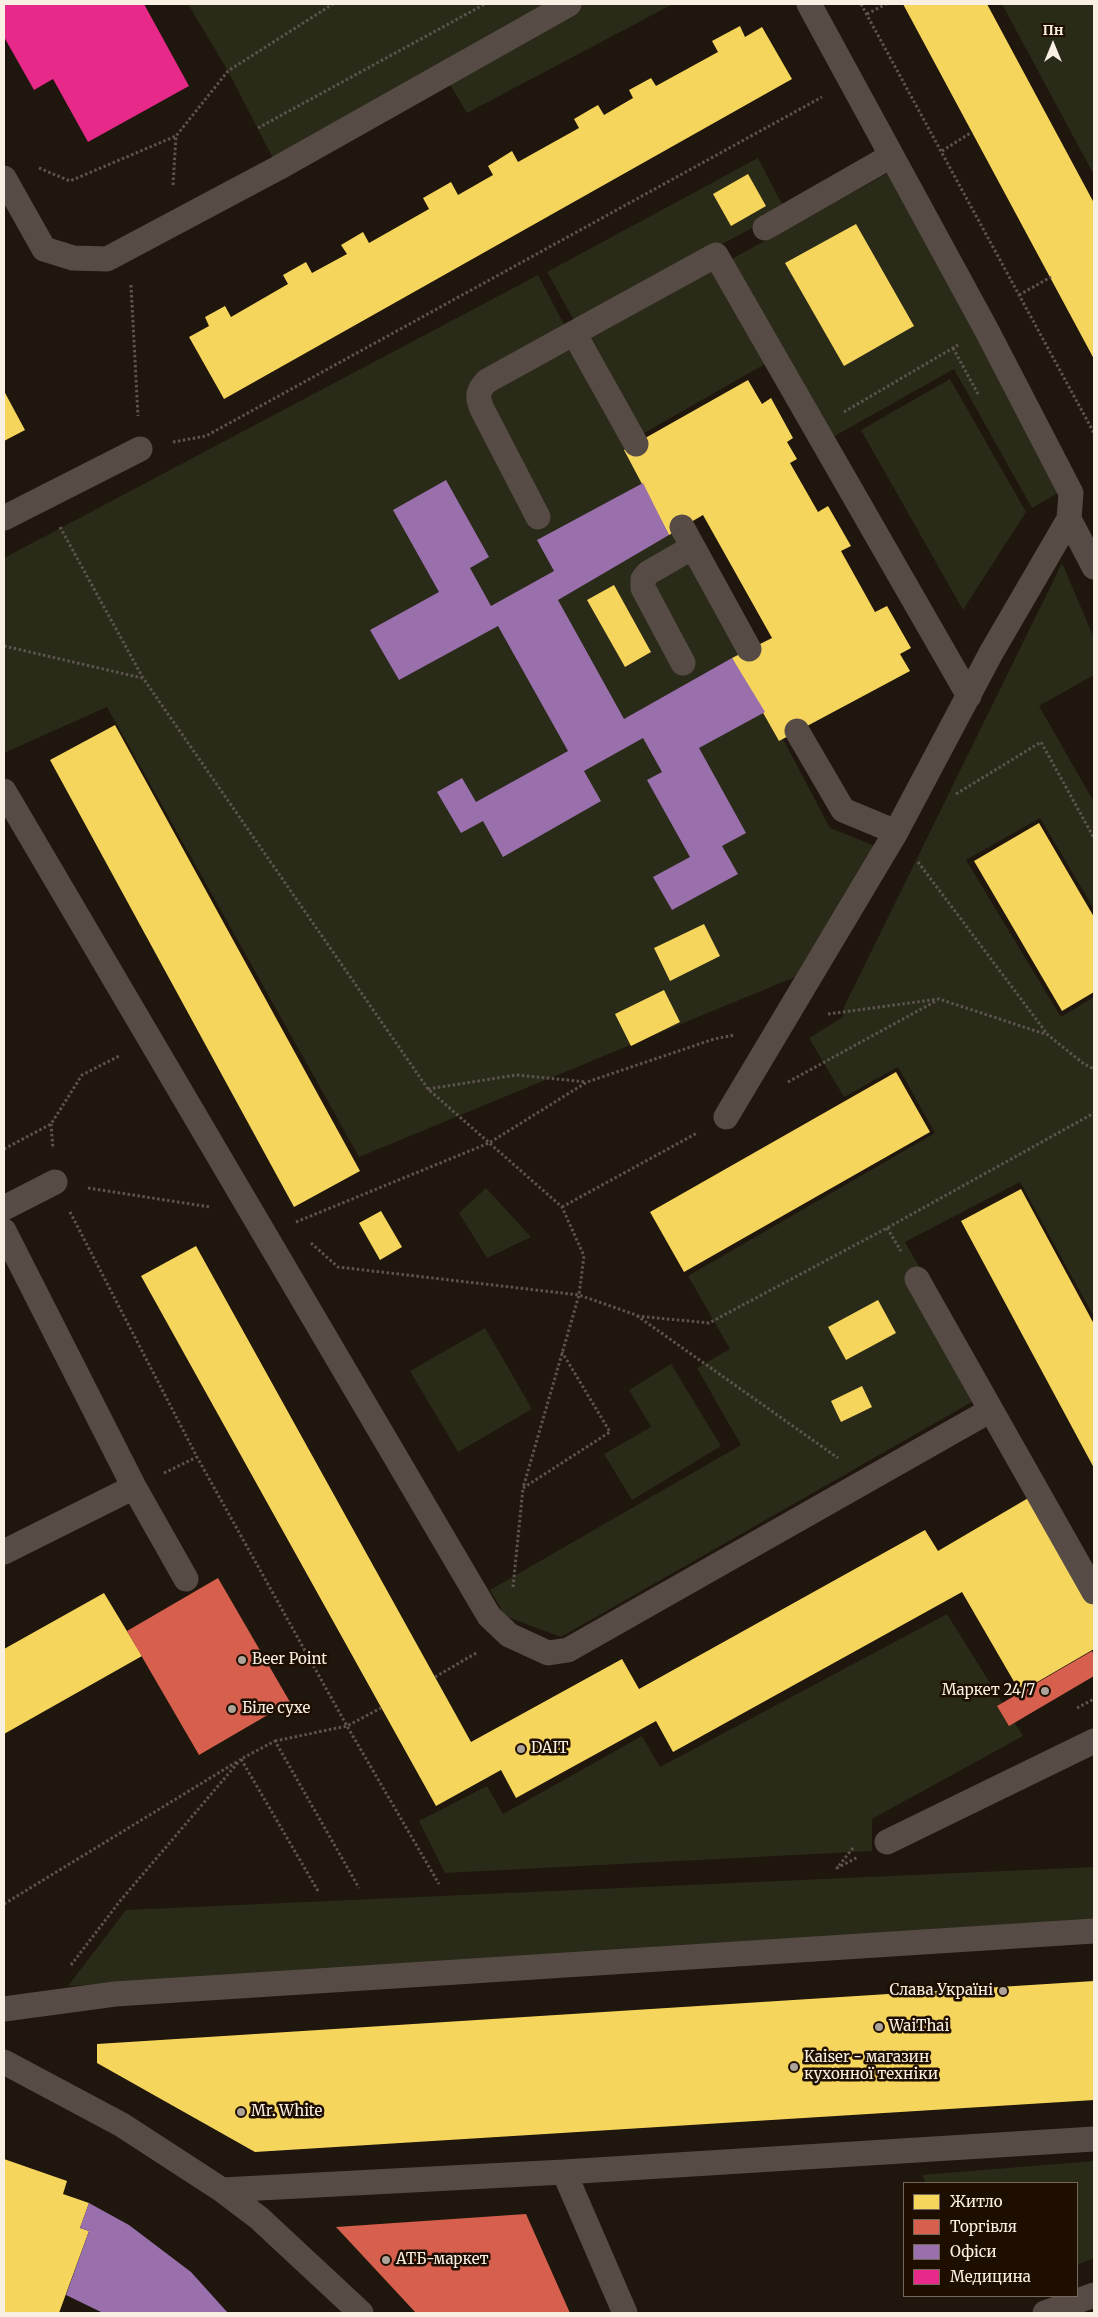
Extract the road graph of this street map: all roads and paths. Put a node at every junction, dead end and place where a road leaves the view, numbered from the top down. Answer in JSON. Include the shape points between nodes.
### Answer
{"nodes":[{"id":1,"x":333,"y":4,"type":"edge"},
{"id":2,"x":485,"y":4,"type":"edge"},
{"id":3,"x":569,"y":4,"type":"edge"},
{"id":4,"x":809,"y":4,"type":"edge"},
{"id":5,"x":861,"y":4,"type":"edge"},
{"id":6,"x":886,"y":4,"type":"edge"},
{"id":7,"x":867,"y":14,"type":"junction"},
{"id":8,"x":851,"y":81,"type":"junction"},
{"id":9,"x":258,"y":128,"type":"dead end"},
{"id":10,"x":972,"y":132,"type":"dead end"},
{"id":11,"x":176,"y":136,"type":"junction"},
{"id":12,"x":942,"y":152,"type":"junction"},
{"id":13,"x":891,"y":156,"type":"junction"},
{"id":14,"x":37,"y":167,"type":"dead end"},
{"id":15,"x":4,"y":178,"type":"edge"},
{"id":16,"x":170,"y":226,"type":"junction"},
{"id":17,"x":765,"y":228,"type":"dead end"},
{"id":18,"x":130,"y":277,"type":"dead end"},
{"id":19,"x":1051,"y":277,"type":"dead end"},
{"id":20,"x":1018,"y":295,"type":"junction"},
{"id":21,"x":986,"y":329,"type":"junction"},
{"id":22,"x":574,"y":333,"type":"junction"},
{"id":23,"x":953,"y":348,"type":"junction"},
{"id":24,"x":981,"y":399,"type":"dead end"},
{"id":25,"x":840,"y":415,"type":"dead end"},
{"id":26,"x":1094,"y":433,"type":"edge"},
{"id":27,"x":636,"y":444,"type":"dead end"},
{"id":28,"x":140,"y":449,"type":"junction"},
{"id":29,"x":538,"y":517,"type":"dead end"},
{"id":30,"x":4,"y":518,"type":"edge"},
{"id":31,"x":1069,"y":519,"type":"junction"},
{"id":32,"x":56,"y":520,"type":"dead end"},
{"id":33,"x":1094,"y":567,"type":"edge"},
{"id":34,"x":4,"y":646,"type":"edge"},
{"id":35,"x":749,"y":649,"type":"dead end"},
{"id":36,"x":682,"y":663,"type":"dead end"},
{"id":37,"x":143,"y":678,"type":"junction"},
{"id":38,"x":970,"y":696,"type":"junction"},
{"id":39,"x":797,"y":731,"type":"dead end"},
{"id":40,"x":4,"y":791,"type":"edge"},
{"id":41,"x":952,"y":797,"type":"dead end"},
{"id":42,"x":896,"y":832,"type":"junction"},
{"id":43,"x":1094,"y":838,"type":"edge"},
{"id":44,"x":823,"y":1016,"type":"dead end"},
{"id":45,"x":741,"y":1034,"type":"dead end"},
{"id":46,"x":1048,"y":1035,"type":"junction"},
{"id":47,"x":150,"y":1039,"type":"junction"},
{"id":48,"x":1094,"y":1069,"type":"edge"},
{"id":49,"x":587,"y":1082,"type":"junction"},
{"id":50,"x":428,"y":1089,"type":"junction"},
{"id":51,"x":1094,"y":1113,"type":"edge"},
{"id":52,"x":726,"y":1117,"type":"dead end"},
{"id":53,"x":51,"y":1124,"type":"junction"},
{"id":54,"x":489,"y":1144,"type":"junction"},
{"id":55,"x":4,"y":1149,"type":"edge"},
{"id":56,"x":55,"y":1182,"type":"junction"},
{"id":57,"x":4,"y":1208,"type":"edge"},
{"id":58,"x":252,"y":1214,"type":"junction"},
{"id":59,"x":291,"y":1224,"type":"dead end"},
{"id":60,"x":4,"y":1231,"type":"edge"},
{"id":61,"x":304,"y":1237,"type":"dead end"},
{"id":62,"x":917,"y":1280,"type":"dead end"},
{"id":63,"x":579,"y":1295,"type":"junction"},
{"id":64,"x":636,"y":1316,"type":"junction"},
{"id":65,"x":562,"y":1352,"type":"junction"},
{"id":66,"x":991,"y":1410,"type":"junction"},
{"id":67,"x":870,"y":1480,"type":"junction"},
{"id":68,"x":134,"y":1488,"type":"junction"},
{"id":69,"x":523,"y":1488,"type":"junction"},
{"id":70,"x":4,"y":1552,"type":"edge"},
{"id":71,"x":186,"y":1579,"type":"dead end"},
{"id":72,"x":1094,"y":1592,"type":"edge"},
{"id":73,"x":509,"y":1635,"type":"junction"},
{"id":74,"x":435,"y":1676,"type":"dead end"},
{"id":75,"x":381,"y":1708,"type":"dead end"},
{"id":76,"x":347,"y":1726,"type":"junction"},
{"id":77,"x":275,"y":1741,"type":"junction"},
{"id":78,"x":1094,"y":1741,"type":"edge"},
{"id":79,"x":241,"y":1760,"type":"junction"},
{"id":80,"x":886,"y":1842,"type":"dead end"},
{"id":81,"x":439,"y":1884,"type":"dead end"},
{"id":82,"x":359,"y":1888,"type":"dead end"},
{"id":83,"x":318,"y":1891,"type":"dead end"},
{"id":84,"x":120,"y":1901,"type":"dead end"},
{"id":85,"x":4,"y":1904,"type":"edge"},
{"id":86,"x":1094,"y":1931,"type":"edge"},
{"id":87,"x":4,"y":2008,"type":"edge"},
{"id":88,"x":4,"y":2062,"type":"edge"},
{"id":89,"x":1094,"y":2139,"type":"edge"},
{"id":90,"x":564,"y":2172,"type":"junction"},
{"id":91,"x":222,"y":2190,"type":"junction"},
{"id":92,"x":1094,"y":2295,"type":"edge"},
{"id":93,"x":361,"y":2313,"type":"edge"},
{"id":94,"x":625,"y":2313,"type":"edge"},
{"id":95,"x":1045,"y":2313,"type":"edge"}],
"edges":[{"from":1,"to":11,"type":"path","via":[[228,70]]},
{"from":2,"to":9,"type":"path"},
{"from":3,"to":16,"type":"lane"},
{"from":4,"to":8,"type":"lane"},
{"from":5,"to":7,"type":"path"},
{"from":6,"to":7,"type":"path"},
{"from":7,"to":12,"type":"path"},
{"from":8,"to":13,"type":"lane"},
{"from":8,"to":28,"type":"path","via":[[206,436]]},
{"from":10,"to":12,"type":"path"},
{"from":11,"to":14,"type":"path","via":[[70,181]]},
{"from":11,"to":16,"type":"path"},
{"from":12,"to":20,"type":"path"},
{"from":13,"to":17,"type":"lane"},
{"from":13,"to":21,"type":"lane"},
{"from":15,"to":16,"type":"lane","via":[[44,249],[73,258],[107,259]]},
{"from":18,"to":28,"type":"path"},
{"from":19,"to":20,"type":"path"},
{"from":20,"to":26,"type":"path"},
{"from":21,"to":23,"type":"path"},
{"from":21,"to":31,"type":"lane","via":[[1071,494]]},
{"from":22,"to":27,"type":"lane"},
{"from":22,"to":29,"type":"lane","via":[[487,381],[479,389],[482,409]]},
{"from":22,"to":38,"type":"lane","via":[[716,256]]},
{"from":23,"to":24,"type":"path"},
{"from":23,"to":25,"type":"path"},
{"from":28,"to":30,"type":"lane"},
{"from":31,"to":33,"type":"lane"},
{"from":31,"to":38,"type":"lane","via":[[991,652]]},
{"from":32,"to":37,"type":"path"},
{"from":34,"to":37,"type":"path"},
{"from":35,"to":36,"type":"lane","via":[[687,537],[648,573],[643,588]]},
{"from":37,"to":50,"type":"path"},
{"from":38,"to":42,"type":"lane"},
{"from":39,"to":42,"type":"lane","via":[[843,810]]},
{"from":40,"to":47,"type":"lane"},
{"from":41,"to":43,"type":"path","via":[[1041,742]]},
{"from":42,"to":46,"type":"path"},
{"from":42,"to":52,"type":"lane"},
{"from":44,"to":46,"type":"path","via":[[939,999]]},
{"from":45,"to":49,"type":"path","via":[[714,1039]]},
{"from":46,"to":48,"type":"path"},
{"from":47,"to":53,"type":"path","via":[[82,1076]]},
{"from":47,"to":58,"type":"lane"},
{"from":49,"to":50,"type":"path","via":[[516,1075]]},
{"from":49,"to":54,"type":"path"},
{"from":50,"to":54,"type":"path"},
{"from":51,"to":64,"type":"path","via":[[709,1323]]},
{"from":53,"to":55,"type":"path"},
{"from":53,"to":56,"type":"path"},
{"from":54,"to":59,"type":"path"},
{"from":54,"to":63,"type":"path","via":[[562,1207],[584,1256]]},
{"from":56,"to":57,"type":"lane"},
{"from":56,"to":58,"type":"path"},
{"from":56,"to":76,"type":"path","via":[[197,1457]]},
{"from":58,"to":73,"type":"lane","via":[[488,1616]]},
{"from":60,"to":68,"type":"lane"},
{"from":61,"to":63,"type":"path","via":[[338,1267]]},
{"from":62,"to":66,"type":"lane"},
{"from":63,"to":64,"type":"path"},
{"from":63,"to":65,"type":"path"},
{"from":64,"to":67,"type":"path"},
{"from":65,"to":69,"type":"path"},
{"from":65,"to":69,"type":"path","via":[[610,1432]]},
{"from":66,"to":67,"type":"lane"},
{"from":66,"to":72,"type":"lane"},
{"from":67,"to":73,"type":"lane","via":[[568,1650],[548,1653]]},
{"from":68,"to":70,"type":"lane"},
{"from":68,"to":71,"type":"lane"},
{"from":69,"to":73,"type":"path"},
{"from":73,"to":74,"type":"path"},
{"from":75,"to":76,"type":"path"},
{"from":76,"to":77,"type":"path"},
{"from":76,"to":81,"type":"path"},
{"from":77,"to":79,"type":"path"},
{"from":77,"to":82,"type":"path"},
{"from":78,"to":80,"type":"lane"},
{"from":79,"to":83,"type":"path"},
{"from":79,"to":84,"type":"path"},
{"from":79,"to":85,"type":"path"},
{"from":86,"to":87,"type":"lane","via":[[115,1994]]},
{"from":88,"to":91,"type":"lane","via":[[122,2125]]},
{"from":89,"to":90,"type":"lane"},
{"from":90,"to":91,"type":"lane"},
{"from":90,"to":94,"type":"lane"},
{"from":91,"to":93,"type":"lane","via":[[259,2218]]},
{"from":92,"to":95,"type":"lane"}]}
